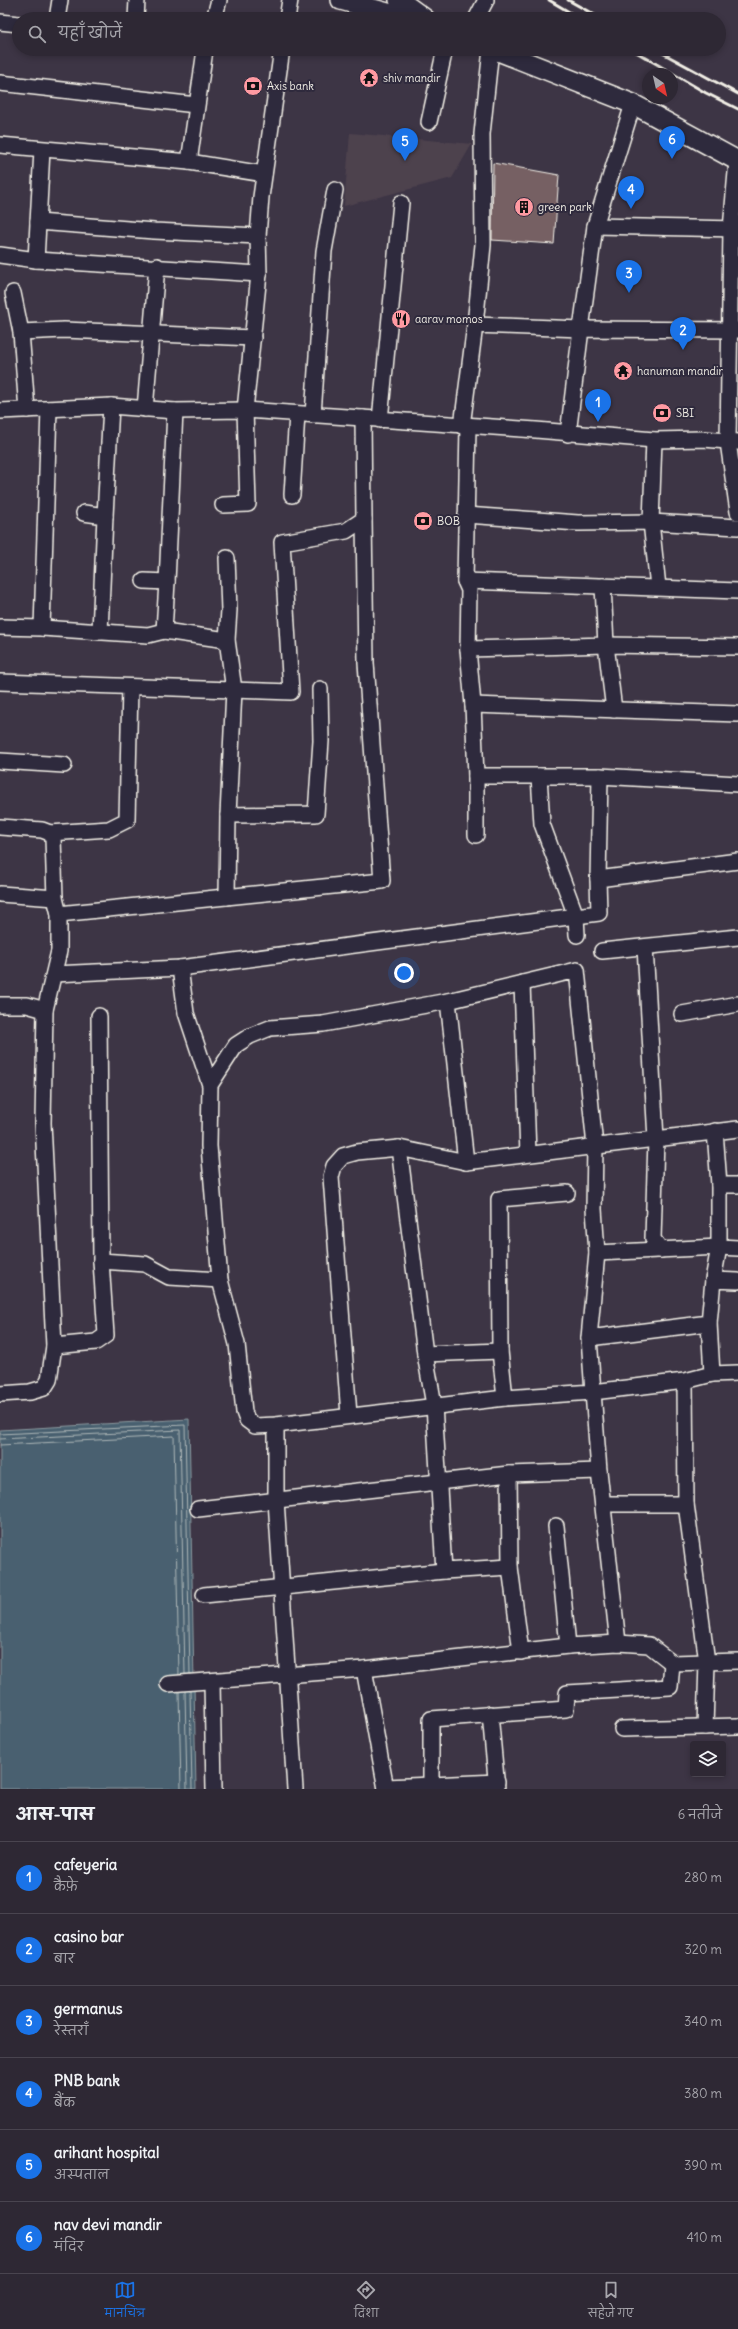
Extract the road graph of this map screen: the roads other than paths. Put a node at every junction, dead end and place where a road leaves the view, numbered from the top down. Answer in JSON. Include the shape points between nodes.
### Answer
{"nodes":[{"id":1,"x":60,"y":0,"type":"edge"},
{"id":2,"x":137,"y":0,"type":"edge"},
{"id":3,"x":219,"y":0,"type":"edge"},
{"id":4,"x":290,"y":0,"type":"edge"},
{"id":5,"x":341,"y":0,"type":"edge"},
{"id":6,"x":399,"y":0,"type":"edge"},
{"id":7,"x":486,"y":0,"type":"edge"},
{"id":8,"x":58,"y":12,"type":"edge"},
{"id":9,"x":136,"y":12,"type":"edge"},
{"id":10,"x":216,"y":12,"type":"edge"},
{"id":11,"x":288,"y":12,"type":"edge"},
{"id":12,"x":384,"y":12,"type":"edge"},
{"id":13,"x":415,"y":12,"type":"edge"},
{"id":14,"x":480,"y":12,"type":"edge"},
{"id":15,"x":0,"y":22,"type":"edge"},
{"id":16,"x":12,"y":23,"type":"edge"},
{"id":17,"x":203,"y":56,"type":"edge"},
{"id":18,"x":281,"y":56,"type":"edge"},
{"id":19,"x":443,"y":56,"type":"edge"},
{"id":20,"x":491,"y":56,"type":"edge"},
{"id":21,"x":510,"y":56,"type":"edge"},
{"id":22,"x":0,"y":83,"type":"edge"},
{"id":23,"x":633,"y":104,"type":"junction"},
{"id":24,"x":196,"y":105,"type":"junction"},
{"id":25,"x":429,"y":122,"type":"dead end"},
{"id":26,"x":0,"y":145,"type":"edge"},
{"id":27,"x":42,"y":150,"type":"junction"},
{"id":28,"x":737,"y":161,"type":"edge"},
{"id":29,"x":189,"y":162,"type":"junction"},
{"id":30,"x":264,"y":174,"type":"junction"},
{"id":31,"x":335,"y":190,"type":"dead end"},
{"id":32,"x":401,"y":203,"type":"dead end"},
{"id":33,"x":38,"y":222,"type":"junction"},
{"id":34,"x":595,"y":226,"type":"junction"},
{"id":35,"x":734,"y":229,"type":"edge"},
{"id":36,"x":258,"y":236,"type":"junction"},
{"id":37,"x":0,"y":254,"type":"edge"},
{"id":38,"x":36,"y":260,"type":"junction"},
{"id":39,"x":157,"y":266,"type":"junction"},
{"id":40,"x":259,"y":274,"type":"junction"},
{"id":41,"x":14,"y":293,"type":"dead end"},
{"id":42,"x":476,"y":325,"type":"junction"},
{"id":43,"x":735,"y":329,"type":"edge"},
{"id":44,"x":581,"y":330,"type":"junction"},
{"id":45,"x":21,"y":332,"type":"junction"},
{"id":46,"x":151,"y":333,"type":"junction"},
{"id":47,"x":252,"y":338,"type":"junction"},
{"id":48,"x":111,"y":406,"type":"junction"},
{"id":49,"x":49,"y":409,"type":"junction"},
{"id":50,"x":146,"y":409,"type":"junction"},
{"id":51,"x":27,"y":410,"type":"junction"},
{"id":52,"x":245,"y":410,"type":"junction"},
{"id":53,"x":0,"y":411,"type":"edge"},
{"id":54,"x":175,"y":411,"type":"junction"},
{"id":55,"x":297,"y":414,"type":"junction"},
{"id":56,"x":313,"y":415,"type":"junction"},
{"id":57,"x":363,"y":418,"type":"junction"},
{"id":58,"x":380,"y":420,"type":"junction"},
{"id":59,"x":465,"y":427,"type":"junction"},
{"id":60,"x":568,"y":434,"type":"junction"},
{"id":61,"x":654,"y":440,"type":"junction"},
{"id":62,"x":733,"y":442,"type":"edge"},
{"id":63,"x":292,"y":495,"type":"dead end"},
{"id":64,"x":223,"y":505,"type":"dead end"},
{"id":65,"x":738,"y":512,"type":"edge"},
{"id":66,"x":84,"y":513,"type":"dead end"},
{"id":67,"x":466,"y":515,"type":"junction"},
{"id":68,"x":105,"y":516,"type":"junction"},
{"id":69,"x":364,"y":519,"type":"junction"},
{"id":70,"x":651,"y":522,"type":"junction"},
{"id":71,"x":738,"y":527,"type":"edge"},
{"id":72,"x":226,"y":558,"type":"dead end"},
{"id":73,"x":144,"y":581,"type":"dead end"},
{"id":74,"x":465,"y":581,"type":"junction"},
{"id":75,"x":167,"y":582,"type":"junction"},
{"id":76,"x":603,"y":586,"type":"junction"},
{"id":77,"x":658,"y":587,"type":"junction"},
{"id":78,"x":738,"y":591,"type":"edge"},
{"id":79,"x":0,"y":627,"type":"edge"},
{"id":80,"x":42,"y":628,"type":"junction"},
{"id":81,"x":164,"y":631,"type":"junction"},
{"id":82,"x":100,"y":632,"type":"junction"},
{"id":83,"x":227,"y":640,"type":"junction"},
{"id":84,"x":606,"y":645,"type":"junction"},
{"id":85,"x":738,"y":647,"type":"edge"},
{"id":86,"x":468,"y":649,"type":"junction"},
{"id":87,"x":0,"y":682,"type":"edge"},
{"id":88,"x":130,"y":687,"type":"junction"},
{"id":89,"x":320,"y":689,"type":"dead end"},
{"id":90,"x":234,"y":690,"type":"junction"},
{"id":91,"x":473,"y":705,"type":"junction"},
{"id":92,"x":614,"y":710,"type":"junction"},
{"id":93,"x":738,"y":714,"type":"edge"},
{"id":94,"x":0,"y":761,"type":"edge"},
{"id":95,"x":64,"y":765,"type":"dead end"},
{"id":96,"x":476,"y":776,"type":"junction"},
{"id":97,"x":538,"y":776,"type":"junction"},
{"id":98,"x":600,"y":776,"type":"junction"},
{"id":99,"x":738,"y":784,"type":"edge"},
{"id":100,"x":228,"y":814,"type":"junction"},
{"id":101,"x":0,"y":827,"type":"edge"},
{"id":102,"x":50,"y":833,"type":"junction"},
{"id":103,"x":476,"y":835,"type":"dead end"},
{"id":104,"x":738,"y":865,"type":"edge"},
{"id":105,"x":598,"y":879,"type":"junction"},
{"id":106,"x":0,"y":894,"type":"edge"},
{"id":107,"x":227,"y":897,"type":"junction"},
{"id":108,"x":55,"y":898,"type":"junction"},
{"id":109,"x":58,"y":914,"type":"junction"},
{"id":110,"x":576,"y":916,"type":"junction"},
{"id":111,"x":577,"y":935,"type":"dead end"},
{"id":112,"x":738,"y":937,"type":"edge"},
{"id":113,"x":645,"y":947,"type":"junction"},
{"id":114,"x":602,"y":951,"type":"dead end"},
{"id":115,"x":180,"y":968,"type":"junction"},
{"id":116,"x":54,"y":974,"type":"junction"},
{"id":117,"x":522,"y":983,"type":"junction"},
{"id":118,"x":448,"y":1001,"type":"junction"},
{"id":119,"x":738,"y":1004,"type":"edge"},
{"id":120,"x":0,"y":1005,"type":"edge"},
{"id":121,"x":45,"y":1010,"type":"junction"},
{"id":122,"x":682,"y":1014,"type":"dead end"},
{"id":123,"x":99,"y":1016,"type":"dead end"},
{"id":124,"x":210,"y":1085,"type":"junction"},
{"id":125,"x":738,"y":1129,"type":"edge"},
{"id":126,"x":715,"y":1132,"type":"junction"},
{"id":127,"x":656,"y":1139,"type":"junction"},
{"id":128,"x":595,"y":1146,"type":"junction"},
{"id":129,"x":399,"y":1148,"type":"junction"},
{"id":130,"x":528,"y":1154,"type":"junction"},
{"id":131,"x":466,"y":1162,"type":"junction"},
{"id":132,"x":738,"y":1184,"type":"edge"},
{"id":133,"x":719,"y":1185,"type":"junction"},
{"id":134,"x":567,"y":1193,"type":"dead end"},
{"id":135,"x":719,"y":1247,"type":"junction"},
{"id":136,"x":738,"y":1248,"type":"edge"},
{"id":137,"x":661,"y":1250,"type":"junction"},
{"id":138,"x":597,"y":1253,"type":"junction"},
{"id":139,"x":101,"y":1261,"type":"junction"},
{"id":140,"x":220,"y":1280,"type":"junction"},
{"id":141,"x":713,"y":1280,"type":"junction"},
{"id":142,"x":738,"y":1280,"type":"edge"},
{"id":143,"x":709,"y":1324,"type":"junction"},
{"id":144,"x":589,"y":1338,"type":"junction"},
{"id":145,"x":54,"y":1346,"type":"junction"},
{"id":146,"x":500,"y":1351,"type":"junction"},
{"id":147,"x":425,"y":1354,"type":"junction"},
{"id":148,"x":738,"y":1373,"type":"edge"},
{"id":149,"x":712,"y":1374,"type":"junction"},
{"id":150,"x":685,"y":1381,"type":"junction"},
{"id":151,"x":593,"y":1392,"type":"junction"},
{"id":152,"x":0,"y":1394,"type":"edge"},
{"id":153,"x":505,"y":1398,"type":"junction"},
{"id":154,"x":434,"y":1405,"type":"junction"},
{"id":155,"x":349,"y":1414,"type":"junction"},
{"id":156,"x":276,"y":1425,"type":"junction"},
{"id":157,"x":599,"y":1471,"type":"junction"},
{"id":158,"x":509,"y":1474,"type":"junction"},
{"id":159,"x":438,"y":1483,"type":"junction"},
{"id":160,"x":276,"y":1500,"type":"junction"},
{"id":161,"x":603,"y":1504,"type":"junction"},
{"id":162,"x":686,"y":1504,"type":"junction"},
{"id":163,"x":198,"y":1509,"type":"dead end"},
{"id":164,"x":556,"y":1526,"type":"dead end"},
{"id":165,"x":510,"y":1567,"type":"junction"},
{"id":166,"x":444,"y":1571,"type":"junction"},
{"id":167,"x":282,"y":1587,"type":"junction"},
{"id":168,"x":204,"y":1595,"type":"dead end"},
{"id":169,"x":618,"y":1643,"type":"junction"},
{"id":170,"x":568,"y":1646,"type":"junction"},
{"id":171,"x":521,"y":1652,"type":"junction"},
{"id":172,"x":738,"y":1661,"type":"edge"},
{"id":173,"x":707,"y":1662,"type":"junction"},
{"id":174,"x":672,"y":1663,"type":"junction"},
{"id":175,"x":364,"y":1669,"type":"junction"},
{"id":176,"x":287,"y":1673,"type":"junction"},
{"id":177,"x":212,"y":1682,"type":"junction"},
{"id":178,"x":168,"y":1684,"type":"dead end"},
{"id":179,"x":490,"y":1714,"type":"junction"},
{"id":180,"x":738,"y":1726,"type":"edge"},
{"id":181,"x":705,"y":1727,"type":"junction"},
{"id":182,"x":622,"y":1729,"type":"dead end"},
{"id":183,"x":431,"y":1785,"type":"junction"},
{"id":184,"x":497,"y":1786,"type":"edge"},
{"id":185,"x":386,"y":1788,"type":"edge"},
{"id":186,"x":214,"y":1789,"type":"edge"},
{"id":187,"x":295,"y":1789,"type":"edge"}],
"edges":[{"from":1,"to":8,"type":"street"},
{"from":2,"to":9,"type":"street"},
{"from":3,"to":10,"type":"street"},
{"from":4,"to":11,"type":"street"},
{"from":5,"to":12,"type":"street"},
{"from":6,"to":13,"type":"street"},
{"from":7,"to":14,"type":"street"},
{"from":15,"to":16,"type":"street"},
{"from":17,"to":24,"type":"street"},
{"from":18,"to":30,"type":"street"},
{"from":19,"to":25,"type":"street"},
{"from":20,"to":42,"type":"street","via":[[482,134],[483,245]]},
{"from":21,"to":23,"type":"street"},
{"from":22,"to":24,"type":"street"},
{"from":23,"to":28,"type":"street"},
{"from":23,"to":34,"type":"street"},
{"from":24,"to":29,"type":"street"},
{"from":26,"to":27,"type":"street"},
{"from":27,"to":29,"type":"street"},
{"from":27,"to":33,"type":"street"},
{"from":28,"to":35,"type":"street"},
{"from":29,"to":30,"type":"street"},
{"from":30,"to":36,"type":"street"},
{"from":31,"to":56,"type":"street","via":[[324,251]]},
{"from":32,"to":58,"type":"street"},
{"from":33,"to":36,"type":"street"},
{"from":33,"to":38,"type":"street"},
{"from":34,"to":35,"type":"street"},
{"from":34,"to":44,"type":"street"},
{"from":35,"to":43,"type":"street"},
{"from":36,"to":40,"type":"street"},
{"from":37,"to":38,"type":"street"},
{"from":38,"to":39,"type":"street"},
{"from":39,"to":40,"type":"street"},
{"from":39,"to":46,"type":"street"},
{"from":40,"to":47,"type":"street"},
{"from":41,"to":45,"type":"street"},
{"from":42,"to":44,"type":"street"},
{"from":42,"to":59,"type":"street"},
{"from":43,"to":44,"type":"street"},
{"from":43,"to":62,"type":"street"},
{"from":44,"to":60,"type":"street"},
{"from":45,"to":46,"type":"street","via":[[64,330]]},
{"from":45,"to":51,"type":"street"},
{"from":46,"to":47,"type":"street"},
{"from":46,"to":50,"type":"street"},
{"from":47,"to":52,"type":"street"},
{"from":48,"to":49,"type":"street"},
{"from":48,"to":50,"type":"street"},
{"from":48,"to":68,"type":"street"},
{"from":49,"to":51,"type":"street"},
{"from":49,"to":80,"type":"street"},
{"from":50,"to":54,"type":"street"},
{"from":51,"to":53,"type":"street"},
{"from":52,"to":54,"type":"street"},
{"from":52,"to":55,"type":"street"},
{"from":52,"to":64,"type":"street","via":[[248,504]]},
{"from":54,"to":75,"type":"street"},
{"from":55,"to":56,"type":"street"},
{"from":55,"to":63,"type":"street"},
{"from":56,"to":57,"type":"street"},
{"from":57,"to":58,"type":"street"},
{"from":57,"to":69,"type":"street"},
{"from":58,"to":59,"type":"street"},
{"from":59,"to":60,"type":"street"},
{"from":59,"to":67,"type":"street"},
{"from":60,"to":61,"type":"street"},
{"from":61,"to":62,"type":"street","via":[[704,439]]},
{"from":61,"to":70,"type":"street"},
{"from":62,"to":65,"type":"street"},
{"from":66,"to":68,"type":"street"},
{"from":67,"to":70,"type":"street","via":[[578,523]]},
{"from":67,"to":74,"type":"street"},
{"from":68,"to":82,"type":"street"},
{"from":69,"to":90,"type":"street","via":[[346,531],[282,542],[291,692]]},
{"from":69,"to":107,"type":"street","via":[[366,663],[382,881]]},
{"from":70,"to":71,"type":"street"},
{"from":70,"to":77,"type":"street"},
{"from":72,"to":83,"type":"street","via":[[229,610]]},
{"from":73,"to":75,"type":"street"},
{"from":74,"to":76,"type":"street"},
{"from":74,"to":86,"type":"street","via":[[469,590]]},
{"from":75,"to":81,"type":"street"},
{"from":76,"to":77,"type":"street"},
{"from":76,"to":84,"type":"street"},
{"from":77,"to":78,"type":"street"},
{"from":79,"to":80,"type":"street"},
{"from":80,"to":82,"type":"street"},
{"from":81,"to":82,"type":"street","via":[[148,635]]},
{"from":81,"to":83,"type":"street"},
{"from":83,"to":90,"type":"street"},
{"from":84,"to":85,"type":"street"},
{"from":84,"to":86,"type":"street"},
{"from":84,"to":92,"type":"street"},
{"from":86,"to":91,"type":"street"},
{"from":87,"to":88,"type":"street"},
{"from":88,"to":90,"type":"street"},
{"from":88,"to":102,"type":"street","via":[[127,820],[108,829]]},
{"from":89,"to":100,"type":"street","via":[[321,741],[316,814]]},
{"from":90,"to":100,"type":"street"},
{"from":91,"to":92,"type":"street"},
{"from":91,"to":96,"type":"street"},
{"from":92,"to":93,"type":"street"},
{"from":94,"to":95,"type":"street"},
{"from":96,"to":97,"type":"street"},
{"from":96,"to":103,"type":"street"},
{"from":97,"to":98,"type":"street"},
{"from":97,"to":110,"type":"street","via":[[542,824]]},
{"from":98,"to":99,"type":"street"},
{"from":98,"to":105,"type":"street"},
{"from":100,"to":107,"type":"street"},
{"from":101,"to":102,"type":"street","via":[[42,830]]},
{"from":102,"to":108,"type":"street","via":[[53,838]]},
{"from":104,"to":105,"type":"street"},
{"from":105,"to":110,"type":"street","via":[[599,913]]},
{"from":106,"to":108,"type":"street"},
{"from":107,"to":109,"type":"street"},
{"from":108,"to":109,"type":"street"},
{"from":109,"to":116,"type":"street","via":[[59,951]]},
{"from":110,"to":111,"type":"street"},
{"from":110,"to":115,"type":"street"},
{"from":112,"to":113,"type":"street"},
{"from":113,"to":114,"type":"street"},
{"from":113,"to":127,"type":"street"},
{"from":115,"to":116,"type":"street"},
{"from":115,"to":124,"type":"street","via":[[186,1013]]},
{"from":116,"to":121,"type":"street"},
{"from":117,"to":118,"type":"street"},
{"from":117,"to":128,"type":"street","via":[[577,970]]},
{"from":117,"to":130,"type":"street"},
{"from":118,"to":124,"type":"street","via":[[323,1024],[270,1028],[236,1045]]},
{"from":118,"to":131,"type":"street"},
{"from":119,"to":122,"type":"street"},
{"from":120,"to":121,"type":"street","via":[[27,1005]]},
{"from":121,"to":145,"type":"street","via":[[43,1123]]},
{"from":123,"to":139,"type":"street"},
{"from":124,"to":140,"type":"street","via":[[209,1146]]},
{"from":125,"to":126,"type":"street"},
{"from":126,"to":127,"type":"street"},
{"from":126,"to":133,"type":"street"},
{"from":127,"to":128,"type":"street"},
{"from":127,"to":137,"type":"street","via":[[653,1239]]},
{"from":128,"to":130,"type":"street"},
{"from":128,"to":138,"type":"street","via":[[594,1209]]},
{"from":129,"to":131,"type":"street"},
{"from":129,"to":147,"type":"street"},
{"from":129,"to":155,"type":"street","via":[[343,1156],[334,1166],[331,1177]]},
{"from":130,"to":131,"type":"street"},
{"from":132,"to":133,"type":"street"},
{"from":133,"to":135,"type":"street"},
{"from":134,"to":146,"type":"street","via":[[499,1199]]},
{"from":135,"to":136,"type":"street"},
{"from":135,"to":137,"type":"street"},
{"from":135,"to":141,"type":"street"},
{"from":137,"to":138,"type":"street"},
{"from":138,"to":144,"type":"street"},
{"from":139,"to":140,"type":"street","via":[[145,1264],[169,1277]]},
{"from":139,"to":145,"type":"street","via":[[106,1336],[96,1342]]},
{"from":140,"to":156,"type":"street","via":[[237,1344],[247,1420],[255,1426]]},
{"from":141,"to":142,"type":"street"},
{"from":141,"to":143,"type":"street"},
{"from":143,"to":144,"type":"street"},
{"from":143,"to":149,"type":"street"},
{"from":144,"to":151,"type":"street"},
{"from":145,"to":152,"type":"street","via":[[49,1380],[44,1388],[30,1392]]},
{"from":146,"to":147,"type":"street"},
{"from":146,"to":153,"type":"street"},
{"from":147,"to":154,"type":"street"},
{"from":148,"to":149,"type":"street"},
{"from":149,"to":150,"type":"street"},
{"from":150,"to":151,"type":"street"},
{"from":150,"to":162,"type":"street"},
{"from":151,"to":153,"type":"street"},
{"from":151,"to":157,"type":"street"},
{"from":153,"to":154,"type":"street"},
{"from":154,"to":155,"type":"street"},
{"from":154,"to":159,"type":"street"},
{"from":155,"to":156,"type":"street"},
{"from":156,"to":160,"type":"street"},
{"from":157,"to":158,"type":"street"},
{"from":157,"to":161,"type":"street"},
{"from":158,"to":159,"type":"street"},
{"from":158,"to":165,"type":"street"},
{"from":159,"to":160,"type":"street"},
{"from":159,"to":166,"type":"street"},
{"from":160,"to":163,"type":"street"},
{"from":160,"to":167,"type":"street"},
{"from":161,"to":162,"type":"street"},
{"from":161,"to":169,"type":"street"},
{"from":162,"to":173,"type":"street"},
{"from":164,"to":170,"type":"street"},
{"from":165,"to":166,"type":"street"},
{"from":165,"to":171,"type":"street"},
{"from":166,"to":167,"type":"street"},
{"from":167,"to":168,"type":"street"},
{"from":167,"to":176,"type":"street"},
{"from":169,"to":170,"type":"street"},
{"from":169,"to":174,"type":"street","via":[[649,1645]]},
{"from":170,"to":171,"type":"street"},
{"from":171,"to":175,"type":"street"},
{"from":172,"to":173,"type":"street"},
{"from":173,"to":174,"type":"street"},
{"from":173,"to":181,"type":"street"},
{"from":174,"to":179,"type":"street","via":[[670,1686],[567,1694],[566,1708]]},
{"from":175,"to":176,"type":"street"},
{"from":175,"to":185,"type":"street"},
{"from":176,"to":177,"type":"street"},
{"from":176,"to":187,"type":"street"},
{"from":177,"to":178,"type":"street"},
{"from":177,"to":186,"type":"street"},
{"from":179,"to":183,"type":"street","via":[[431,1719]]},
{"from":179,"to":184,"type":"street"},
{"from":180,"to":181,"type":"street"},
{"from":181,"to":182,"type":"street"},
{"from":183,"to":184,"type":"street"},
{"from":183,"to":185,"type":"street"}]}
